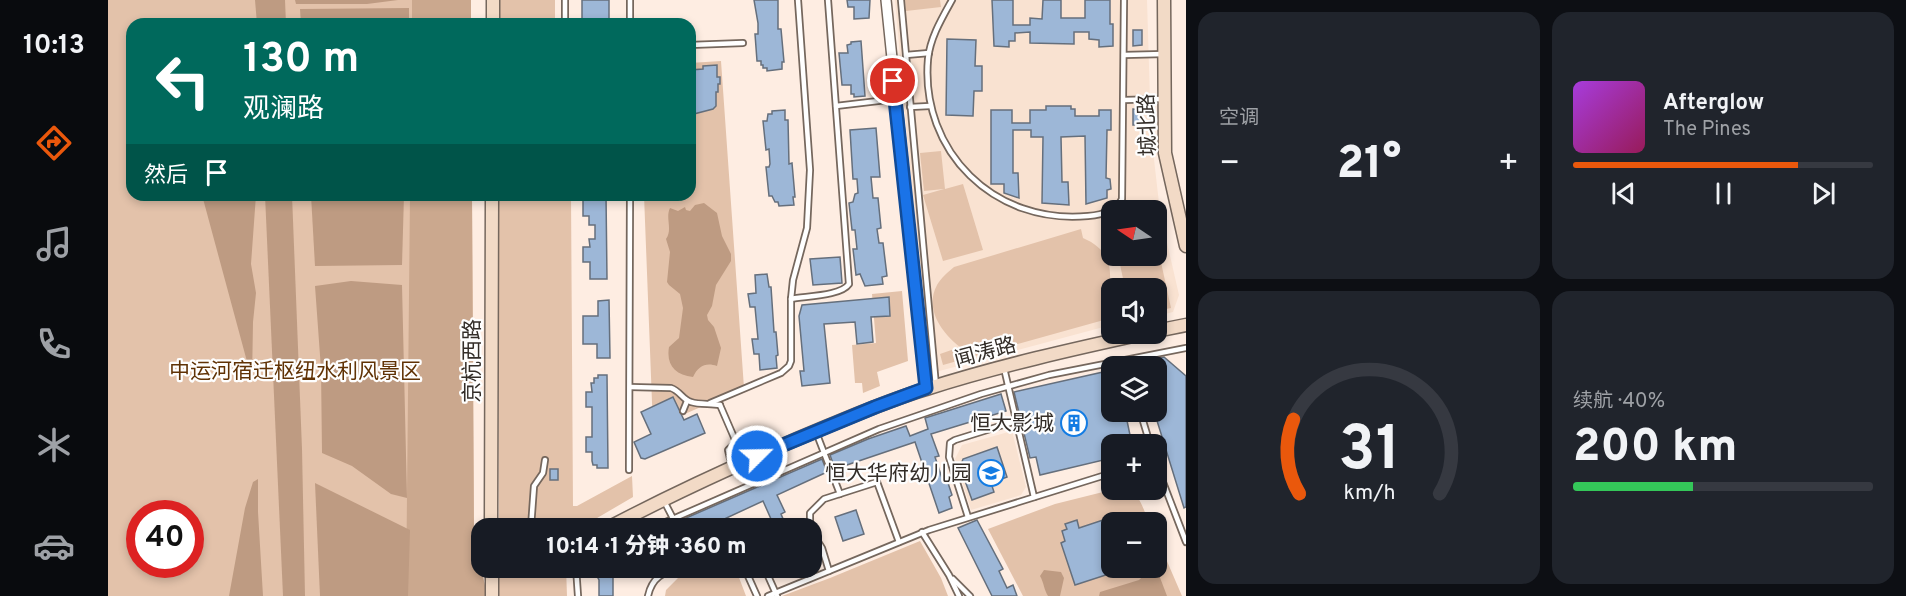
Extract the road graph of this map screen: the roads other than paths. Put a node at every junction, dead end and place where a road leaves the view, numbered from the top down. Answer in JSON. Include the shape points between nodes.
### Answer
{"nodes":[{"id":1,"x":493,"y":0,"type":"edge"},
{"id":2,"x":565,"y":0,"type":"edge"},
{"id":3,"x":630,"y":0,"type":"edge"},
{"id":4,"x":798,"y":0,"type":"edge"},
{"id":5,"x":828,"y":0,"type":"edge"},
{"id":6,"x":886,"y":0,"type":"edge"},
{"id":7,"x":901,"y":0,"type":"edge"},
{"id":8,"x":952,"y":0,"type":"edge"},
{"id":9,"x":1124,"y":0,"type":"edge"},
{"id":10,"x":1164,"y":0,"type":"edge"},
{"id":11,"x":493,"y":18,"type":"edge"},
{"id":12,"x":565,"y":18,"type":"edge"},
{"id":13,"x":630,"y":18,"type":"edge"},
{"id":14,"x":743,"y":43,"type":"dead end"},
{"id":15,"x":696,"y":45,"type":"edge"},
{"id":16,"x":929,"y":53,"type":"junction"},
{"id":17,"x":1164,"y":54,"type":"junction"},
{"id":18,"x":906,"y":55,"type":"junction"},
{"id":19,"x":1124,"y":55,"type":"junction"},
{"id":20,"x":895,"y":99,"type":"junction"},
{"id":21,"x":1165,"y":99,"type":"junction"},
{"id":22,"x":1124,"y":100,"type":"junction"},
{"id":23,"x":836,"y":106,"type":"junction"},
{"id":24,"x":930,"y":106,"type":"junction"},
{"id":25,"x":910,"y":107,"type":"junction"},
{"id":26,"x":492,"y":201,"type":"edge"},
{"id":27,"x":630,"y":201,"type":"edge"},
{"id":28,"x":1186,"y":246,"type":"edge"},
{"id":29,"x":791,"y":298,"type":"junction"},
{"id":30,"x":1186,"y":325,"type":"edge"},
{"id":31,"x":1167,"y":329,"type":"edge"},
{"id":32,"x":1101,"y":344,"type":"edge"},
{"id":33,"x":1186,"y":348,"type":"edge"},
{"id":34,"x":1153,"y":356,"type":"edge"},
{"id":35,"x":1004,"y":367,"type":"junction"},
{"id":36,"x":1101,"y":367,"type":"edge"},
{"id":37,"x":1007,"y":386,"type":"junction"},
{"id":38,"x":630,"y":387,"type":"junction"},
{"id":39,"x":931,"y":387,"type":"junction"},
{"id":40,"x":732,"y":394,"type":"junction"},
{"id":41,"x":687,"y":401,"type":"junction"},
{"id":42,"x":710,"y":402,"type":"junction"},
{"id":43,"x":720,"y":405,"type":"junction"},
{"id":44,"x":683,"y":411,"type":"dead end"},
{"id":45,"x":1016,"y":421,"type":"junction"},
{"id":46,"x":815,"y":431,"type":"junction"},
{"id":47,"x":736,"y":442,"type":"junction"},
{"id":48,"x":824,"y":453,"type":"junction"},
{"id":49,"x":757,"y":456,"type":"junction"},
{"id":50,"x":545,"y":460,"type":"dead end"},
{"id":51,"x":732,"y":467,"type":"junction"},
{"id":52,"x":629,"y":470,"type":"dead end"},
{"id":53,"x":1101,"y":476,"type":"edge"},
{"id":54,"x":1167,"y":493,"type":"edge"},
{"id":55,"x":840,"y":494,"type":"junction"},
{"id":56,"x":1034,"y":497,"type":"junction"},
{"id":57,"x":663,"y":499,"type":"junction"},
{"id":58,"x":968,"y":517,"type":"junction"},
{"id":59,"x":491,"y":518,"type":"edge"},
{"id":60,"x":530,"y":518,"type":"edge"},
{"id":61,"x":627,"y":518,"type":"edge"},
{"id":62,"x":673,"y":518,"type":"joint"},
{"id":63,"x":810,"y":518,"type":"edge"},
{"id":64,"x":922,"y":532,"type":"junction"},
{"id":65,"x":899,"y":542,"type":"junction"},
{"id":66,"x":1186,"y":542,"type":"edge"},
{"id":67,"x":822,"y":548,"type":"edge"},
{"id":68,"x":828,"y":571,"type":"junction"},
{"id":69,"x":949,"y":575,"type":"junction"},
{"id":70,"x":492,"y":578,"type":"edge"},
{"id":71,"x":577,"y":578,"type":"edge"},
{"id":72,"x":658,"y":578,"type":"edge"},
{"id":73,"x":749,"y":578,"type":"edge"},
{"id":74,"x":769,"y":578,"type":"edge"},
{"id":75,"x":777,"y":594,"type":"edge"},
{"id":76,"x":492,"y":596,"type":"edge"},
{"id":77,"x":578,"y":596,"type":"edge"},
{"id":78,"x":648,"y":596,"type":"edge"},
{"id":79,"x":757,"y":596,"type":"edge"},
{"id":80,"x":768,"y":596,"type":"edge"},
{"id":81,"x":959,"y":596,"type":"edge"},
{"id":82,"x":970,"y":596,"type":"edge"}],
"edges":[{"from":1,"to":11,"type":"street"},
{"from":2,"to":12,"type":"lane"},
{"from":3,"to":13,"type":"lane"},
{"from":4,"to":29,"type":"lane","via":[[810,170],[807,228]]},
{"from":5,"to":23,"type":"lane"},
{"from":6,"to":20,"type":"street"},
{"from":7,"to":18,"type":"lane"},
{"from":8,"to":16,"type":"lane"},
{"from":9,"to":19,"type":"lane"},
{"from":10,"to":17,"type":"street","name":"城北路"},
{"from":14,"to":15,"type":"lane"},
{"from":16,"to":18,"type":"lane"},
{"from":16,"to":24,"type":"lane"},
{"from":17,"to":19,"type":"lane"},
{"from":17,"to":21,"type":"street","name":"城北路"},
{"from":18,"to":25,"type":"lane"},
{"from":19,"to":22,"type":"lane"},
{"from":20,"to":23,"type":"lane"},
{"from":20,"to":39,"type":"street"},
{"from":21,"to":22,"type":"lane"},
{"from":21,"to":28,"type":"street","name":"城北路","via":[[1165,153]]},
{"from":22,"to":24,"type":"lane","via":[[1122,199],[1111,210],[1067,218],[1020,208],[984,188],[942,139]]},
{"from":23,"to":29,"type":"lane","via":[[849,284],[837,292]]},
{"from":24,"to":25,"type":"lane"},
{"from":25,"to":39,"type":"lane"},
{"from":26,"to":59,"type":"street","name":"京杭西路"},
{"from":27,"to":38,"type":"lane"},
{"from":29,"to":40,"type":"lane","via":[[789,366]]},
{"from":30,"to":31,"type":"street"},
{"from":32,"to":35,"type":"street","name":"闻涛路"},
{"from":33,"to":34,"type":"lane"},
{"from":35,"to":37,"type":"lane"},
{"from":35,"to":39,"type":"street","name":"闻涛路"},
{"from":36,"to":37,"type":"lane"},
{"from":37,"to":45,"type":"lane"},
{"from":37,"to":48,"type":"lane","via":[[879,429]]},
{"from":38,"to":41,"type":"lane","via":[[672,388]]},
{"from":38,"to":52,"type":"lane"},
{"from":39,"to":46,"type":"street","name":"闻涛路"},
{"from":40,"to":42,"type":"lane"},
{"from":40,"to":43,"type":"lane"},
{"from":41,"to":42,"type":"lane"},
{"from":41,"to":44,"type":"lane"},
{"from":42,"to":43,"type":"lane"},
{"from":43,"to":47,"type":"lane"},
{"from":45,"to":56,"type":"lane"},
{"from":45,"to":58,"type":"lane","via":[[950,443],[949,457]]},
{"from":46,"to":48,"type":"lane"},
{"from":46,"to":49,"type":"street","name":"闻涛路"},
{"from":47,"to":49,"type":"lane","via":[[747,442]]},
{"from":47,"to":51,"type":"lane","via":[[728,453]]},
{"from":48,"to":55,"type":"lane"},
{"from":48,"to":62,"type":"lane"},
{"from":49,"to":51,"type":"street","name":"闻涛路"},
{"from":50,"to":60,"type":"lane","via":[[543,473],[534,486]]},
{"from":51,"to":57,"type":"street","name":"闻涛路"},
{"from":53,"to":56,"type":"lane"},
{"from":54,"to":66,"type":"lane"},
{"from":55,"to":63,"type":"lane","via":[[824,499],[810,513]]},
{"from":55,"to":65,"type":"lane","via":[[877,482]]},
{"from":56,"to":58,"type":"lane"},
{"from":57,"to":61,"type":"street","name":"闻涛路"},
{"from":57,"to":62,"type":"lane"},
{"from":58,"to":64,"type":"lane"},
{"from":64,"to":65,"type":"lane"},
{"from":64,"to":69,"type":"lane"},
{"from":65,"to":68,"type":"lane"},
{"from":67,"to":68,"type":"lane"},
{"from":68,"to":75,"type":"lane"},
{"from":69,"to":81,"type":"lane"},
{"from":69,"to":82,"type":"lane"},
{"from":70,"to":76,"type":"street"},
{"from":71,"to":77,"type":"lane"},
{"from":72,"to":78,"type":"lane"},
{"from":73,"to":79,"type":"lane"},
{"from":74,"to":75,"type":"lane"},
{"from":75,"to":80,"type":"lane"}]}
